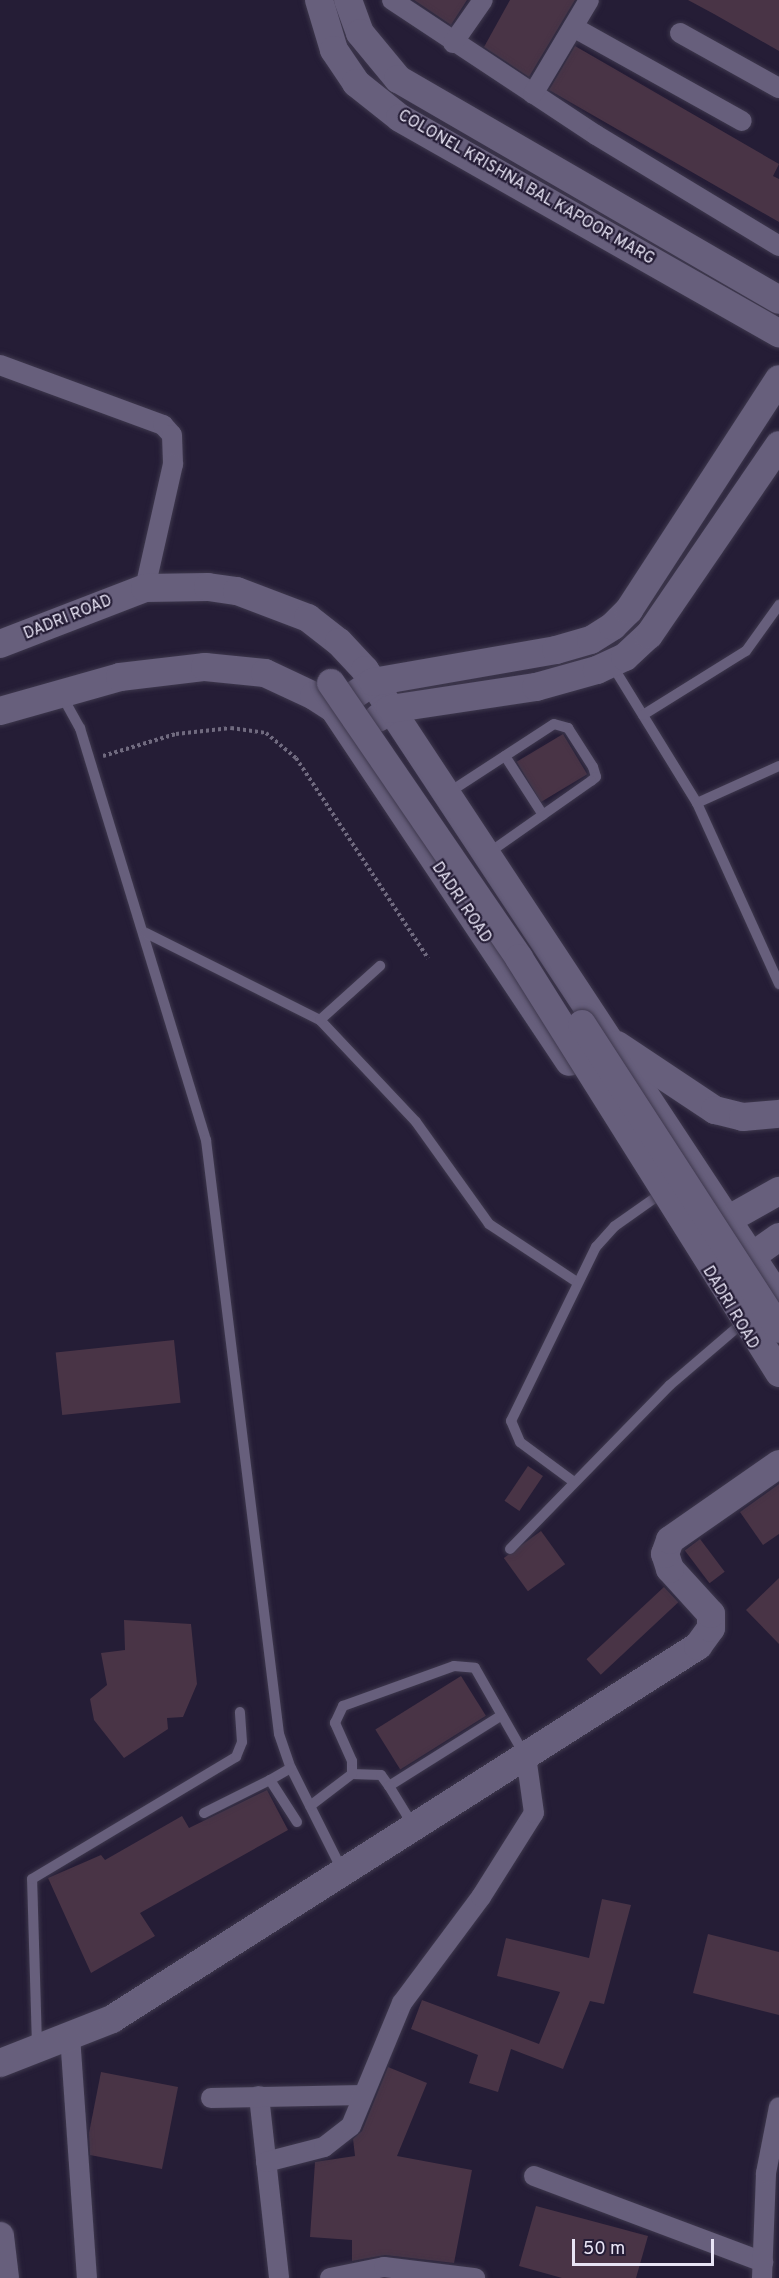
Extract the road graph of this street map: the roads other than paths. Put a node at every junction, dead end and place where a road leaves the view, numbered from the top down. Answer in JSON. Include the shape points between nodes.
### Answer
{"nodes":[{"id":1,"x":319,"y":0,"type":"edge"},
{"id":2,"x":348,"y":0,"type":"edge"},
{"id":3,"x":392,"y":0,"type":"edge"},
{"id":4,"x":483,"y":0,"type":"edge"},
{"id":5,"x":589,"y":0,"type":"edge"},
{"id":6,"x":573,"y":27,"type":"junction"},
{"id":7,"x":680,"y":33,"type":"dead end"},
{"id":8,"x":453,"y":43,"type":"junction"},
{"id":9,"x":779,"y":88,"type":"edge"},
{"id":10,"x":533,"y":94,"type":"junction"},
{"id":11,"x":742,"y":121,"type":"dead end"},
{"id":12,"x":779,"y":246,"type":"edge"},
{"id":13,"x":779,"y":300,"type":"edge"},
{"id":14,"x":779,"y":333,"type":"edge"},
{"id":15,"x":0,"y":365,"type":"edge"},
{"id":16,"x":779,"y":379,"type":"edge"},
{"id":17,"x":779,"y":445,"type":"edge"},
{"id":18,"x":145,"y":588,"type":"junction"},
{"id":19,"x":779,"y":605,"type":"edge"},
{"id":20,"x":308,"y":618,"type":"junction"},
{"id":21,"x":0,"y":644,"type":"edge"},
{"id":22,"x":611,"y":663,"type":"junction"},
{"id":23,"x":373,"y":682,"type":"junction"},
{"id":24,"x":335,"y":688,"type":"junction"},
{"id":25,"x":61,"y":694,"type":"junction"},
{"id":26,"x":390,"y":709,"type":"junction"},
{"id":27,"x":0,"y":711,"type":"edge"},
{"id":28,"x":643,"y":715,"type":"junction"},
{"id":29,"x":351,"y":736,"type":"junction"},
{"id":30,"x":505,"y":756,"type":"junction"},
{"id":31,"x":779,"y":766,"type":"edge"},
{"id":32,"x":445,"y":795,"type":"junction"},
{"id":33,"x":697,"y":803,"type":"junction"},
{"id":34,"x":543,"y":814,"type":"junction"},
{"id":35,"x":485,"y":855,"type":"junction"},
{"id":36,"x":146,"y":933,"type":"junction"},
{"id":37,"x":380,"y":966,"type":"dead end"},
{"id":38,"x":779,"y":984,"type":"edge"},
{"id":39,"x":320,"y":1020,"type":"junction"},
{"id":40,"x":608,"y":1039,"type":"junction"},
{"id":41,"x":779,"y":1114,"type":"edge"},
{"id":42,"x":779,"y":1191,"type":"edge"},
{"id":43,"x":659,"y":1195,"type":"junction"},
{"id":44,"x":728,"y":1220,"type":"junction"},
{"id":45,"x":779,"y":1236,"type":"edge"},
{"id":46,"x":690,"y":1242,"type":"junction"},
{"id":47,"x":753,"y":1254,"type":"junction"},
{"id":48,"x":577,"y":1282,"type":"junction"},
{"id":49,"x":715,"y":1283,"type":"junction"},
{"id":50,"x":779,"y":1298,"type":"edge"},
{"id":51,"x":740,"y":1325,"type":"junction"},
{"id":52,"x":779,"y":1329,"type":"edge"},
{"id":53,"x":779,"y":1374,"type":"edge"},
{"id":54,"x":779,"y":1389,"type":"edge"},
{"id":55,"x":779,"y":1464,"type":"edge"},
{"id":56,"x":574,"y":1482,"type":"junction"},
{"id":57,"x":510,"y":1549,"type":"dead end"},
{"id":58,"x":240,"y":1712,"type":"dead end"},
{"id":59,"x":502,"y":1715,"type":"junction"},
{"id":60,"x":526,"y":1756,"type":"junction"},
{"id":61,"x":291,"y":1768,"type":"junction"},
{"id":62,"x":352,"y":1774,"type":"junction"},
{"id":63,"x":270,"y":1780,"type":"junction"},
{"id":64,"x":389,"y":1786,"type":"junction"},
{"id":65,"x":310,"y":1806,"type":"junction"},
{"id":66,"x":204,"y":1813,"type":"dead end"},
{"id":67,"x":297,"y":1822,"type":"dead end"},
{"id":68,"x":414,"y":1828,"type":"junction"},
{"id":69,"x":343,"y":1873,"type":"junction"},
{"id":70,"x":70,"y":2036,"type":"junction"},
{"id":71,"x":37,"y":2049,"type":"junction"},
{"id":72,"x":0,"y":2063,"type":"edge"},
{"id":73,"x":363,"y":2094,"type":"junction"},
{"id":74,"x":259,"y":2096,"type":"junction"},
{"id":75,"x":211,"y":2098,"type":"dead end"},
{"id":76,"x":779,"y":2107,"type":"edge"},
{"id":77,"x":266,"y":2162,"type":"junction"},
{"id":78,"x":534,"y":2176,"type":"dead end"},
{"id":79,"x":0,"y":2236,"type":"edge"},
{"id":80,"x":763,"y":2270,"type":"edge"},
{"id":81,"x":5,"y":2278,"type":"edge"},
{"id":82,"x":87,"y":2278,"type":"edge"},
{"id":83,"x":279,"y":2278,"type":"edge"},
{"id":84,"x":330,"y":2278,"type":"edge"},
{"id":85,"x":476,"y":2278,"type":"edge"}],
"edges":[{"from":1,"to":14,"type":"street","name":"COLONEL KRISHNA BAL KAPOOR MARG","via":[[334,50],[356,83],[400,118]]},
{"from":2,"to":13,"type":"street","name":"COLONEL KRISHNA BAL KAPOOR MARG","via":[[360,33],[398,79]]},
{"from":3,"to":8,"type":"street"},
{"from":4,"to":8,"type":"street"},
{"from":5,"to":6,"type":"street"},
{"from":6,"to":10,"type":"street"},
{"from":6,"to":11,"type":"street"},
{"from":7,"to":9,"type":"street"},
{"from":8,"to":10,"type":"street"},
{"from":10,"to":12,"type":"street"},
{"from":15,"to":18,"type":"street","via":[[163,425],[172,435],[173,464]]},
{"from":16,"to":23,"type":"street","via":[[629,610],[613,626],[591,640],[556,650]]},
{"from":17,"to":22,"type":"street","via":[[649,635]]},
{"from":18,"to":20,"type":"street","name":"DADRI ROAD","via":[[237,591]]},
{"from":18,"to":21,"type":"street","name":"DADRI ROAD"},
{"from":19,"to":28,"type":"lane","via":[[746,651]]},
{"from":20,"to":23,"type":"street","name":"DADRI ROAD","via":[[339,642]]},
{"from":20,"to":24,"type":"street"},
{"from":22,"to":26,"type":"street","via":[[536,687]]},
{"from":22,"to":28,"type":"lane"},
{"from":23,"to":24,"type":"street"},
{"from":23,"to":26,"type":"street","name":"DADRI ROAD"},
{"from":24,"to":25,"type":"street","via":[[286,665],[240,670],[162,670]]},
{"from":24,"to":29,"type":"street","name":"DADRI ROAD"},
{"from":24,"to":52,"type":"street","bridge":true,"via":[[418,775]]},
{"from":24,"to":53,"type":"street","bridge":true,"via":[[519,958]]},
{"from":25,"to":27,"type":"street"},
{"from":25,"to":36,"type":"lane","via":[[80,728]]},
{"from":26,"to":29,"type":"street"},
{"from":26,"to":32,"type":"street","name":"DADRI ROAD"},
{"from":28,"to":33,"type":"lane"},
{"from":29,"to":43,"type":"street","name":"DADRI ROAD"},
{"from":30,"to":32,"type":"lane"},
{"from":30,"to":34,"type":"lane"},
{"from":30,"to":34,"type":"lane","via":[[554,724],[568,728],[596,777]]},
{"from":31,"to":33,"type":"lane"},
{"from":32,"to":35,"type":"street","name":"DADRI ROAD"},
{"from":33,"to":38,"type":"lane"},
{"from":34,"to":35,"type":"lane"},
{"from":35,"to":40,"type":"street","name":"DADRI ROAD"},
{"from":36,"to":39,"type":"lane"},
{"from":36,"to":61,"type":"lane","via":[[206,1140],[279,1734]]},
{"from":37,"to":39,"type":"lane"},
{"from":39,"to":48,"type":"lane","via":[[416,1122],[489,1224]]},
{"from":40,"to":41,"type":"street","via":[[715,1110],[743,1117]]},
{"from":40,"to":44,"type":"street","name":"DADRI ROAD"},
{"from":42,"to":44,"type":"street"},
{"from":43,"to":46,"type":"street","name":"DADRI ROAD"},
{"from":43,"to":48,"type":"lane","via":[[615,1226],[596,1247]]},
{"from":44,"to":46,"type":"street"},
{"from":44,"to":47,"type":"street","name":"DADRI ROAD"},
{"from":45,"to":47,"type":"street"},
{"from":46,"to":49,"type":"street","name":"DADRI ROAD"},
{"from":47,"to":49,"type":"street"},
{"from":47,"to":50,"type":"street","name":"DADRI ROAD"},
{"from":48,"to":56,"type":"lane","via":[[511,1421],[520,1442]]},
{"from":49,"to":51,"type":"street","name":"DADRI ROAD"},
{"from":51,"to":54,"type":"street","name":"DADRI ROAD"},
{"from":51,"to":56,"type":"lane","via":[[670,1385]]},
{"from":55,"to":60,"type":"street","via":[[670,1540],[665,1554],[670,1569],[711,1614],[711,1628],[698,1646]]},
{"from":56,"to":57,"type":"lane"},
{"from":58,"to":71,"type":"lane","via":[[242,1742],[236,1757],[32,1879]]},
{"from":59,"to":60,"type":"lane"},
{"from":59,"to":62,"type":"lane","via":[[475,1668],[454,1666],[343,1706],[334,1723],[352,1761]]},
{"from":59,"to":64,"type":"lane"},
{"from":60,"to":68,"type":"street"},
{"from":60,"to":73,"type":"street","via":[[534,1813],[481,1897],[402,2003]]},
{"from":61,"to":63,"type":"lane"},
{"from":61,"to":65,"type":"lane"},
{"from":62,"to":64,"type":"lane","via":[[381,1775]]},
{"from":62,"to":65,"type":"lane"},
{"from":63,"to":66,"type":"lane"},
{"from":63,"to":67,"type":"lane"},
{"from":64,"to":68,"type":"lane"},
{"from":65,"to":69,"type":"lane"},
{"from":68,"to":69,"type":"street"},
{"from":69,"to":70,"type":"street","via":[[112,2019]]},
{"from":70,"to":71,"type":"street"},
{"from":70,"to":82,"type":"street"},
{"from":71,"to":72,"type":"street"},
{"from":73,"to":74,"type":"street"},
{"from":73,"to":77,"type":"street","via":[[351,2126],[339,2139]]},
{"from":74,"to":75,"type":"street"},
{"from":74,"to":77,"type":"street"},
{"from":76,"to":80,"type":"street","via":[[766,2173]]},
{"from":77,"to":83,"type":"street"},
{"from":78,"to":80,"type":"street"},
{"from":79,"to":81,"type":"street"},
{"from":84,"to":85,"type":"street","via":[[384,2267]]}]}
